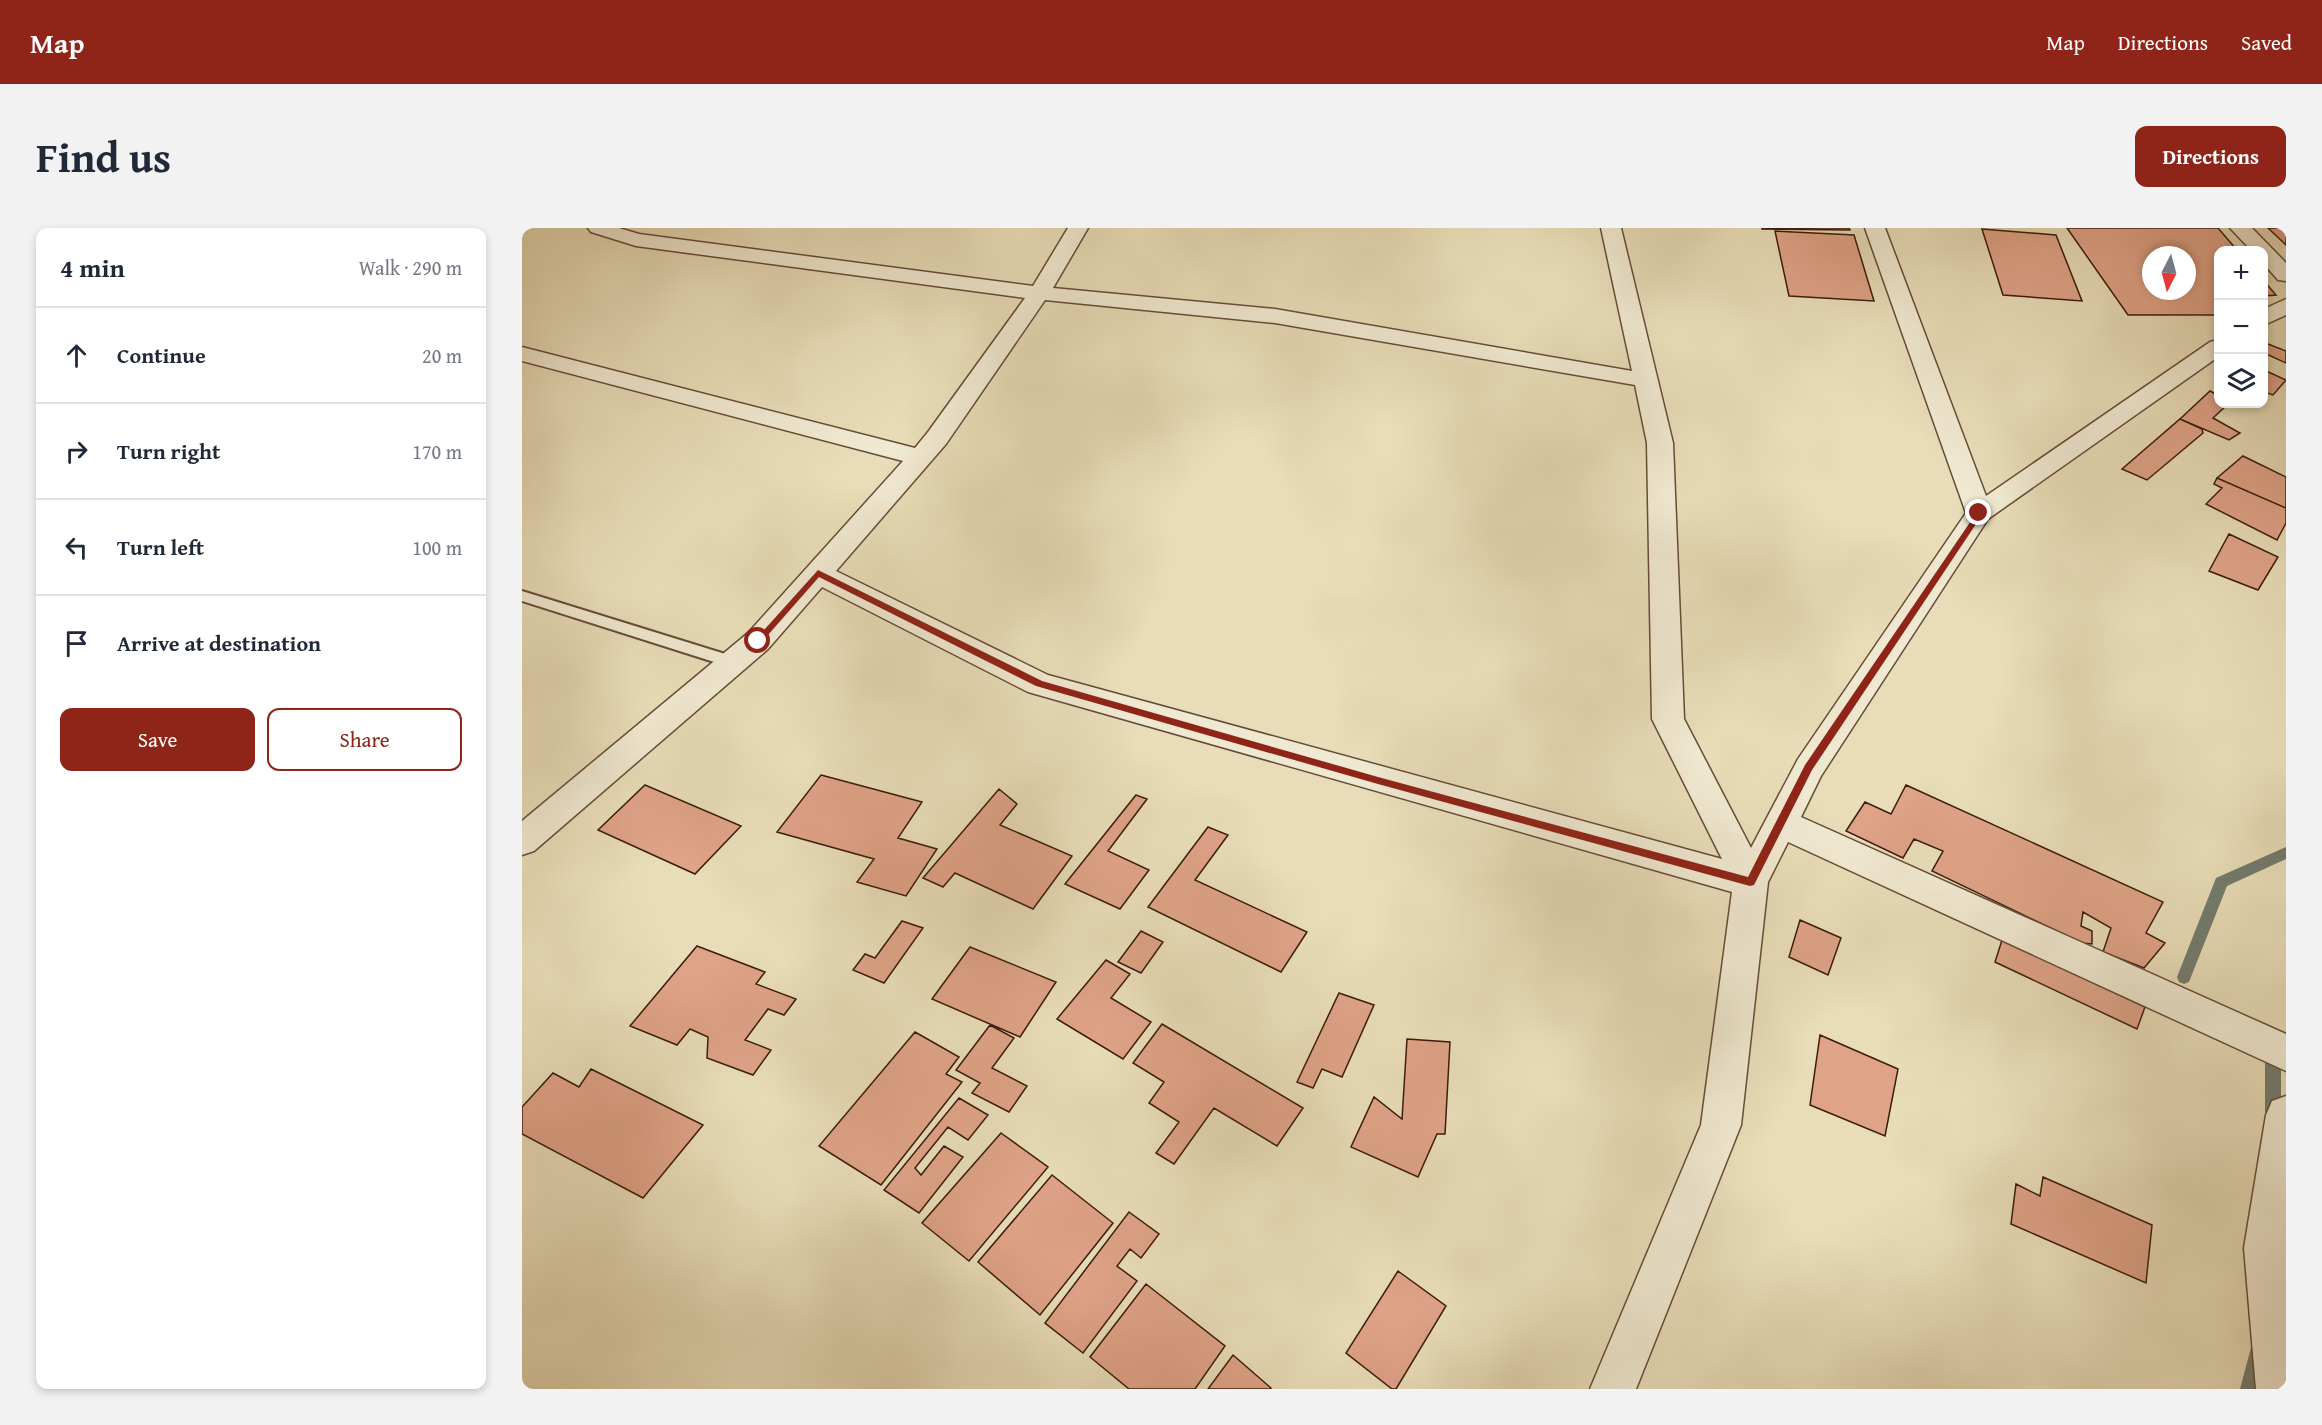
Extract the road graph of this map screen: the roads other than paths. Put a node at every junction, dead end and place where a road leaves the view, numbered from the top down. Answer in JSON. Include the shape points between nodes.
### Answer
{"nodes":[{"id":1,"x":598,"y":228,"type":"edge"},
{"id":2,"x":1078,"y":228,"type":"edge"},
{"id":3,"x":1611,"y":228,"type":"edge"},
{"id":4,"x":1875,"y":228,"type":"edge"},
{"id":5,"x":2240,"y":228,"type":"edge"},
{"id":6,"x":2258,"y":246,"type":"edge"},
{"id":7,"x":2268,"y":256,"type":"edge"},
{"id":8,"x":2286,"y":275,"type":"edge"},
{"id":9,"x":1039,"y":293,"type":"junction"},
{"id":10,"x":2286,"y":306,"type":"edge"},
{"id":11,"x":2268,"y":316,"type":"edge"},
{"id":12,"x":2214,"y":350,"type":"edge"},
{"id":13,"x":522,"y":354,"type":"edge"},
{"id":14,"x":1645,"y":380,"type":"junction"},
{"id":15,"x":920,"y":457,"type":"junction"},
{"id":16,"x":1979,"y":513,"type":"junction"},
{"id":17,"x":818,"y":573,"type":"junction"},
{"id":18,"x":522,"y":596,"type":"edge"},
{"id":19,"x":733,"y":662,"type":"junction"},
{"id":20,"x":1781,"y":823,"type":"junction"},
{"id":21,"x":522,"y":841,"type":"edge"},
{"id":22,"x":1750,"y":882,"type":"junction"},
{"id":23,"x":2286,"y":1053,"type":"edge"},
{"id":24,"x":2286,"y":1115,"type":"edge"},
{"id":25,"x":1613,"y":1389,"type":"edge"},
{"id":26,"x":2279,"y":1389,"type":"edge"}],
"edges":[{"from":1,"to":9,"type":"street","via":[[636,240]]},
{"from":2,"to":9,"type":"street"},
{"from":3,"to":14,"type":"street"},
{"from":4,"to":16,"type":"street"},
{"from":5,"to":6,"type":"street"},
{"from":7,"to":8,"type":"street"},
{"from":9,"to":14,"type":"street","via":[[1275,316]]},
{"from":9,"to":15,"type":"street"},
{"from":10,"to":11,"type":"street"},
{"from":12,"to":16,"type":"street"},
{"from":13,"to":15,"type":"street"},
{"from":14,"to":22,"type":"street","via":[[1660,444],[1668,719]]},
{"from":15,"to":17,"type":"street"},
{"from":16,"to":20,"type":"street","via":[[1809,768]]},
{"from":17,"to":19,"type":"street","via":[[758,641]]},
{"from":17,"to":22,"type":"street","via":[[1039,684]]},
{"from":18,"to":19,"type":"lane"},
{"from":19,"to":21,"type":"street"},
{"from":20,"to":22,"type":"street"},
{"from":20,"to":23,"type":"street"},
{"from":22,"to":25,"type":"street","via":[[1721,1125]]},
{"from":24,"to":26,"type":"street","via":[[2265,1248]]}]}
